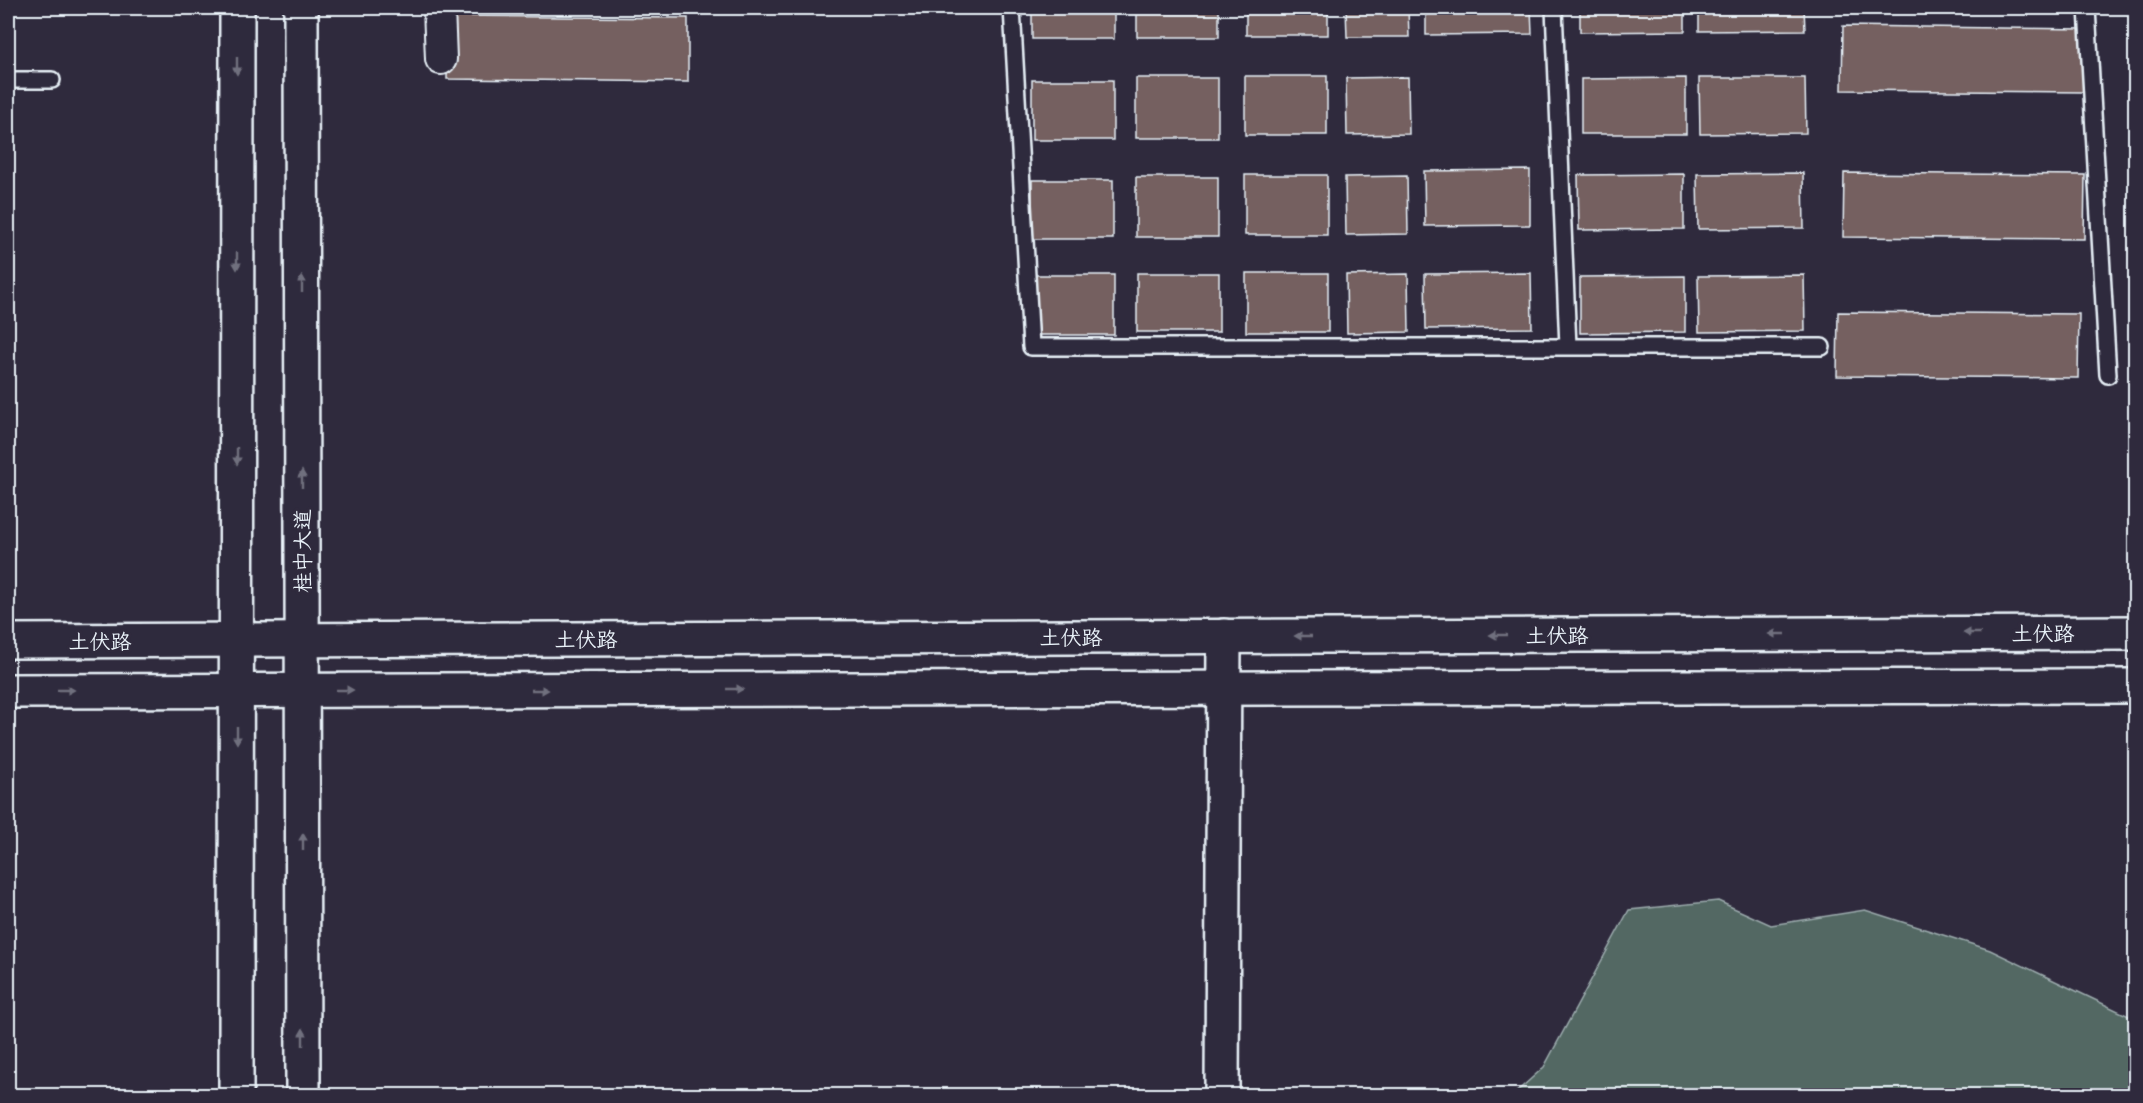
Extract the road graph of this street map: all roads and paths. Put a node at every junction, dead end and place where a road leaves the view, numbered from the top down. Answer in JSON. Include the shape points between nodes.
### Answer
{"nodes":[{"id":1,"x":237,"y":8,"type":"edge"},
{"id":2,"x":301,"y":8,"type":"edge"},
{"id":3,"x":439,"y":8,"type":"edge"},
{"id":4,"x":1012,"y":8,"type":"edge"},
{"id":5,"x":1554,"y":8,"type":"edge"},
{"id":6,"x":2087,"y":8,"type":"edge"},
{"id":7,"x":441,"y":59,"type":"dead end"},
{"id":8,"x":8,"y":80,"type":"edge"},
{"id":9,"x":52,"y":80,"type":"dead end"},
{"id":10,"x":1568,"y":347,"type":"junction"},
{"id":11,"x":1822,"y":347,"type":"dead end"},
{"id":12,"x":2108,"y":375,"type":"dead end"},
{"id":13,"x":2136,"y":633,"type":"edge"},
{"id":14,"x":1224,"y":636,"type":"junction"},
{"id":15,"x":237,"y":640,"type":"junction"},
{"id":16,"x":302,"y":640,"type":"junction"},
{"id":17,"x":8,"y":641,"type":"edge"},
{"id":18,"x":2136,"y":686,"type":"edge"},
{"id":19,"x":1224,"y":688,"type":"junction"},
{"id":20,"x":237,"y":690,"type":"junction"},
{"id":21,"x":302,"y":690,"type":"junction"},
{"id":22,"x":8,"y":691,"type":"edge"},
{"id":23,"x":236,"y":1095,"type":"edge"},
{"id":24,"x":303,"y":1095,"type":"edge"},
{"id":25,"x":1222,"y":1095,"type":"edge"}],
"edges":[{"from":1,"to":15,"type":"main road","one_way":true},
{"from":16,"to":2,"type":"main road","name":"桂中大道","one_way":true},
{"from":3,"to":7,"type":"street"},
{"from":4,"to":10,"type":"lane","via":[[1031,347]]},
{"from":5,"to":10,"type":"lane"},
{"from":6,"to":12,"type":"lane"},
{"from":8,"to":9,"type":"lane"},
{"from":10,"to":11,"type":"lane"},
{"from":13,"to":14,"type":"main road","name":"土伏路","one_way":true},
{"from":14,"to":16,"type":"main road","name":"土伏路"},
{"from":14,"to":19,"type":"main road"},
{"from":15,"to":16,"type":"main road","name":"土伏路"},
{"from":15,"to":17,"type":"main road","name":"土伏路"},
{"from":15,"to":20,"type":"main road"},
{"from":16,"to":21,"type":"main road","name":"桂中大道"},
{"from":18,"to":19,"type":"main road"},
{"from":21,"to":19,"type":"main road","one_way":true},
{"from":19,"to":25,"type":"main road"},
{"from":20,"to":21,"type":"main road"},
{"from":22,"to":20,"type":"main road","one_way":true},
{"from":20,"to":23,"type":"main road","one_way":true},
{"from":24,"to":21,"type":"main road","name":"桂中大道","one_way":true}]}
